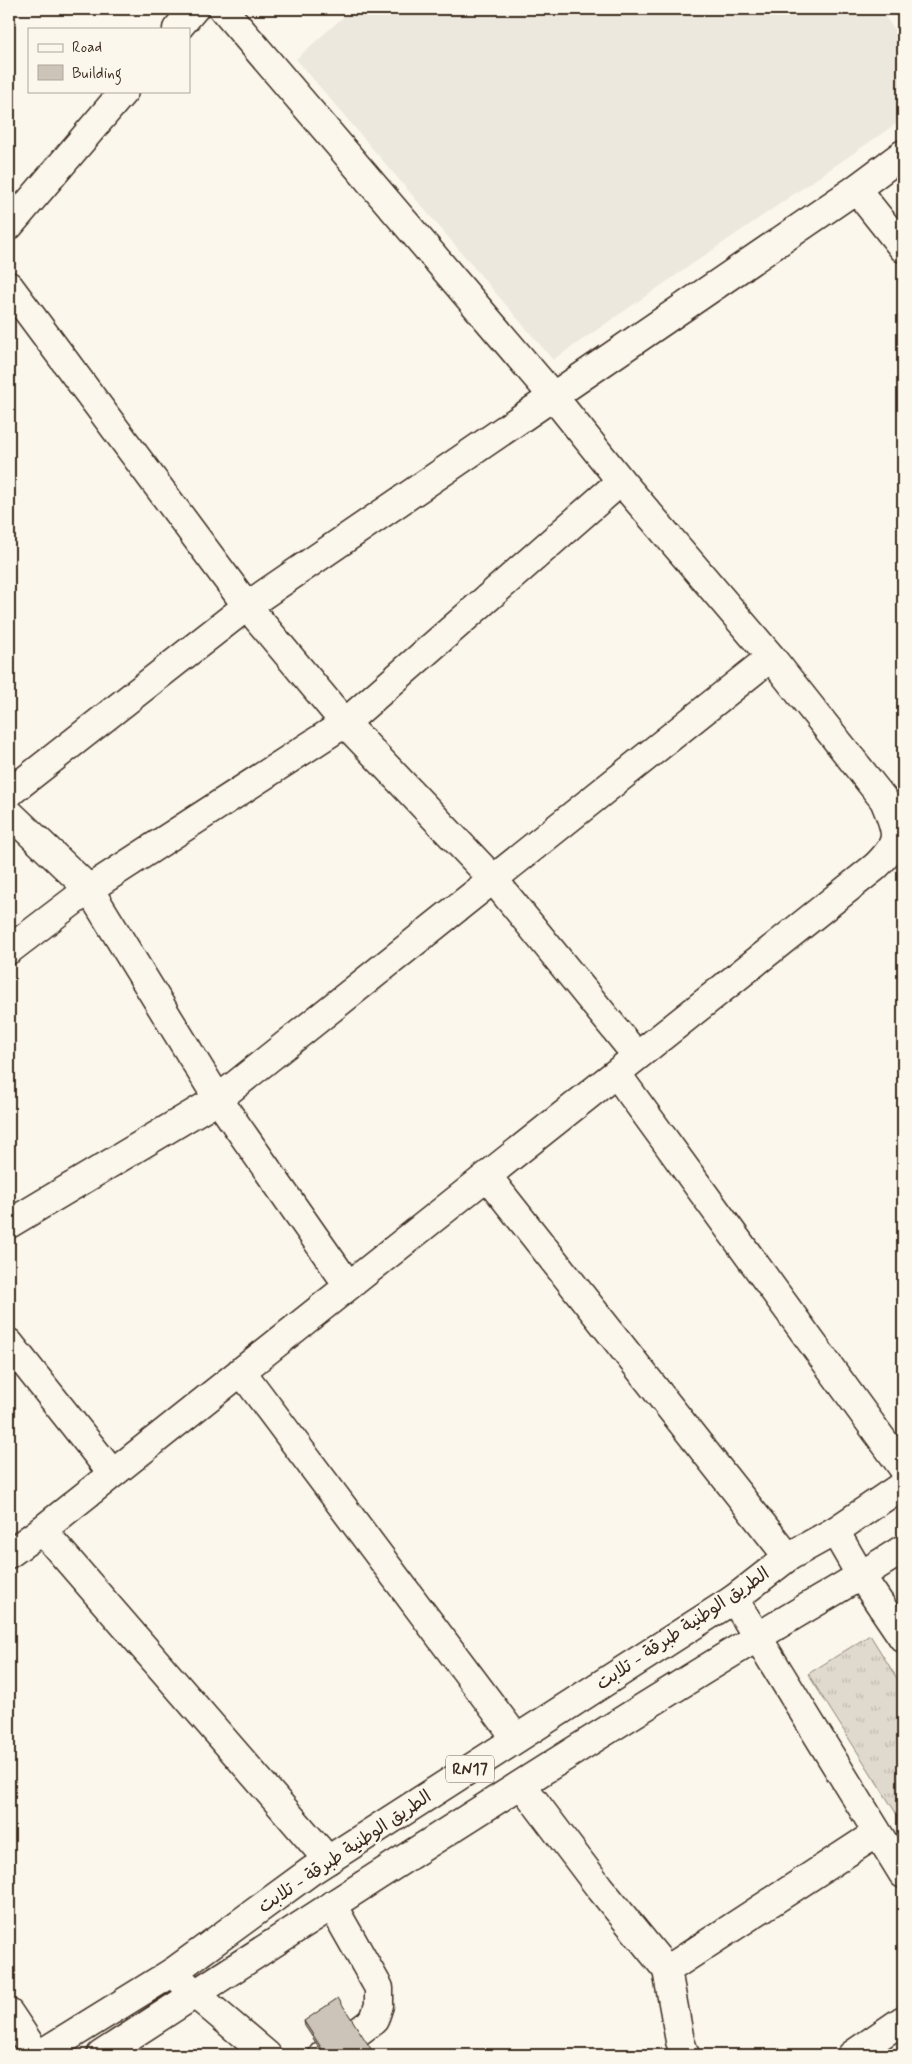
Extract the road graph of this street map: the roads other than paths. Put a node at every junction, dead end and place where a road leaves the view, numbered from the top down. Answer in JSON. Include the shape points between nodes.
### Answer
{"nodes":[{"id":1,"x":194,"y":9,"type":"edge"},
{"id":2,"x":223,"y":9,"type":"edge"},
{"id":3,"x":178,"y":28,"type":"edge"},
{"id":4,"x":123,"y":92,"type":"edge"},
{"id":5,"x":903,"y":154,"type":"edge"},
{"id":6,"x":856,"y":189,"type":"junction"},
{"id":7,"x":9,"y":226,"type":"edge"},
{"id":8,"x":903,"y":248,"type":"edge"},
{"id":9,"x":9,"y":286,"type":"edge"},
{"id":10,"x":552,"y":395,"type":"junction"},
{"id":11,"x":621,"y":482,"type":"junction"},
{"id":12,"x":247,"y":606,"type":"junction"},
{"id":13,"x":771,"y":656,"type":"junction"},
{"id":14,"x":345,"y":723,"type":"junction"},
{"id":15,"x":9,"y":793,"type":"edge"},
{"id":16,"x":9,"y":813,"type":"edge"},
{"id":17,"x":493,"y":879,"type":"junction"},
{"id":18,"x":89,"y":889,"type":"junction"},
{"id":19,"x":9,"y":950,"type":"edge"},
{"id":20,"x":637,"y":1056,"type":"junction"},
{"id":21,"x":616,"y":1073,"type":"junction"},
{"id":22,"x":218,"y":1099,"type":"junction"},
{"id":23,"x":487,"y":1176,"type":"junction"},
{"id":24,"x":9,"y":1224,"type":"edge"},
{"id":25,"x":348,"y":1285,"type":"junction"},
{"id":26,"x":9,"y":1342,"type":"edge"},
{"id":27,"x":241,"y":1371,"type":"junction"},
{"id":28,"x":903,"y":1468,"type":"edge"},
{"id":29,"x":112,"y":1473,"type":"junction"},
{"id":30,"x":903,"y":1485,"type":"edge"},
{"id":31,"x":42,"y":1530,"type":"junction"},
{"id":32,"x":835,"y":1531,"type":"junction"},
{"id":33,"x":903,"y":1549,"type":"edge"},
{"id":34,"x":9,"y":1554,"type":"edge"},
{"id":35,"x":788,"y":1557,"type":"junction"},
{"id":36,"x":861,"y":1576,"type":"junction"},
{"id":37,"x":734,"y":1599,"type":"junction"},
{"id":38,"x":757,"y":1638,"type":"junction"},
{"id":39,"x":903,"y":1638,"type":"edge"},
{"id":40,"x":516,"y":1738,"type":"junction"},
{"id":41,"x":522,"y":1785,"type":"junction"},
{"id":42,"x":877,"y":1833,"type":"junction"},
{"id":43,"x":328,"y":1860,"type":"junction"},
{"id":44,"x":903,"y":1874,"type":"edge"},
{"id":45,"x":332,"y":1905,"type":"junction"},
{"id":46,"x":667,"y":1970,"type":"junction"},
{"id":47,"x":173,"y":1972,"type":"junction"},
{"id":48,"x":195,"y":1994,"type":"junction"},
{"id":49,"x":9,"y":2013,"type":"edge"},
{"id":50,"x":903,"y":2020,"type":"edge"},
{"id":51,"x":358,"y":2032,"type":"edge"},
{"id":52,"x":38,"y":2055,"type":"edge"},
{"id":53,"x":101,"y":2055,"type":"edge"},
{"id":54,"x":267,"y":2055,"type":"edge"},
{"id":55,"x":685,"y":2055,"type":"edge"},
{"id":56,"x":852,"y":2055,"type":"edge"}],
"edges":[{"from":1,"to":3,"type":"street"},
{"from":2,"to":10,"type":"street"},
{"from":4,"to":7,"type":"street"},
{"from":5,"to":6,"type":"street"},
{"from":6,"to":8,"type":"street"},
{"from":6,"to":10,"type":"street"},
{"from":9,"to":12,"type":"street"},
{"from":10,"to":11,"type":"street"},
{"from":10,"to":12,"type":"street"},
{"from":11,"to":13,"type":"street"},
{"from":11,"to":14,"type":"street"},
{"from":12,"to":14,"type":"street"},
{"from":12,"to":15,"type":"street"},
{"from":13,"to":17,"type":"street"},
{"from":13,"to":20,"type":"street","via":[[884,800],[893,821],[895,843],[875,867]]},
{"from":14,"to":17,"type":"street"},
{"from":14,"to":18,"type":"street"},
{"from":16,"to":18,"type":"street"},
{"from":17,"to":20,"type":"street"},
{"from":17,"to":22,"type":"street"},
{"from":18,"to":19,"type":"street"},
{"from":18,"to":22,"type":"street"},
{"from":20,"to":21,"type":"street"},
{"from":21,"to":23,"type":"street"},
{"from":21,"to":28,"type":"street"},
{"from":22,"to":24,"type":"street"},
{"from":22,"to":25,"type":"street"},
{"from":23,"to":25,"type":"street"},
{"from":23,"to":35,"type":"street"},
{"from":25,"to":27,"type":"street"},
{"from":26,"to":29,"type":"street"},
{"from":27,"to":29,"type":"street"},
{"from":27,"to":40,"type":"street"},
{"from":29,"to":31,"type":"street"},
{"from":30,"to":32,"type":"street","name":"الطريق الوطنية طبرقة - تلابت","number":"RN17"},
{"from":31,"to":34,"type":"street"},
{"from":31,"to":43,"type":"street"},
{"from":32,"to":35,"type":"street","name":"الطريق الوطنية طبرقة - تلابت","number":"RN17"},
{"from":32,"to":36,"type":"street"},
{"from":33,"to":36,"type":"street","name":"الطريق الوطنية طبرقة - تلابت","number":"RN17"},
{"from":35,"to":37,"type":"street","name":"الطريق الوطنية طبرقة - تلابت","number":"RN17"},
{"from":36,"to":38,"type":"street","name":"الطريق الوطنية طبرقة - تلابت","number":"RN17"},
{"from":36,"to":39,"type":"street"},
{"from":37,"to":38,"type":"street"},
{"from":37,"to":40,"type":"street","name":"الطريق الوطنية طبرقة - تلابت","number":"RN17"},
{"from":38,"to":41,"type":"street","name":"الطريق الوطنية طبرقة - تلابت","number":"RN17"},
{"from":38,"to":42,"type":"street"},
{"from":40,"to":43,"type":"street","name":"الطريق الوطنية طبرقة - تلابت","number":"RN17"},
{"from":41,"to":45,"type":"street","name":"الطريق الوطنية طبرقة - تلابت","number":"RN17"},
{"from":41,"to":46,"type":"street"},
{"from":42,"to":44,"type":"street"},
{"from":42,"to":46,"type":"street"},
{"from":43,"to":47,"type":"street","name":"الطريق الوطنية طبرقة - تلابت","number":"RN17"},
{"from":45,"to":48,"type":"street","name":"الطريق الوطنية طبرقة - تلابت","number":"RN17"},
{"from":45,"to":51,"type":"street","via":[[379,1988],[379,2005],[374,2020]]},
{"from":46,"to":55,"type":"street"},
{"from":47,"to":48,"type":"street"},
{"from":47,"to":52,"type":"street","name":"الطريق الوطنية طبرقة - تلابت","number":"RN17"},
{"from":48,"to":53,"type":"street","name":"الطريق الوطنية طبرقة - تلابت","number":"RN17"},
{"from":48,"to":54,"type":"street"},
{"from":49,"to":52,"type":"street"},
{"from":50,"to":56,"type":"street"}]}
